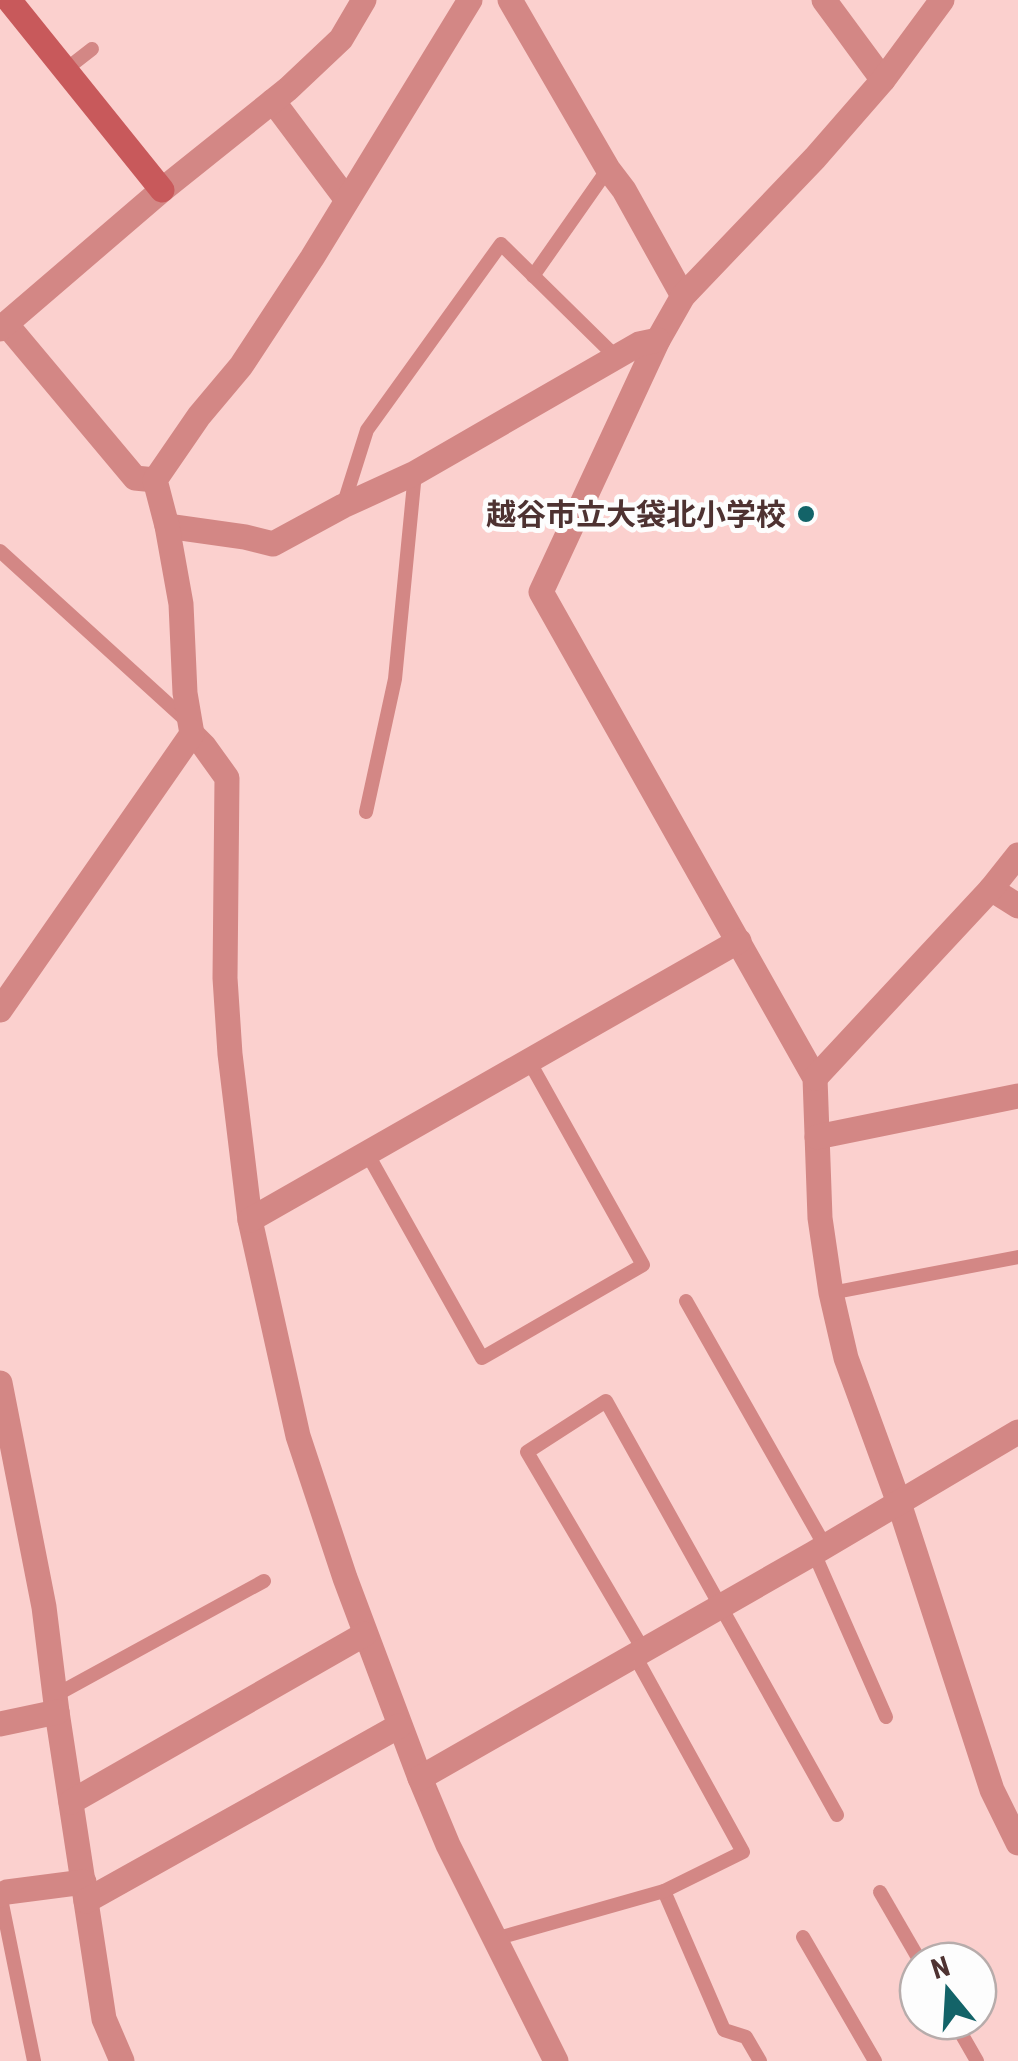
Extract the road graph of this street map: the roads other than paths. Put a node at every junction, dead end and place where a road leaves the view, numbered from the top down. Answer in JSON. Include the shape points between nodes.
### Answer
{"nodes":[{"id":1,"x":8,"y":0,"type":"edge"},
{"id":2,"x":364,"y":0,"type":"edge"},
{"id":3,"x":470,"y":0,"type":"edge"},
{"id":4,"x":510,"y":0,"type":"edge"},
{"id":5,"x":824,"y":0,"type":"edge"},
{"id":6,"x":942,"y":0,"type":"edge"},
{"id":7,"x":92,"y":49,"type":"dead end"},
{"id":8,"x":65,"y":70,"type":"junction"},
{"id":9,"x":883,"y":80,"type":"junction"},
{"id":10,"x":273,"y":101,"type":"junction"},
{"id":11,"x":608,"y":169,"type":"junction"},
{"id":12,"x":162,"y":190,"type":"junction"},
{"id":13,"x":347,"y":200,"type":"junction"},
{"id":14,"x":533,"y":276,"type":"junction"},
{"id":15,"x":684,"y":296,"type":"junction"},
{"id":16,"x":3,"y":326,"type":"edge"},
{"id":17,"x":658,"y":340,"type":"junction"},
{"id":18,"x":616,"y":357,"type":"junction"},
{"id":19,"x":415,"y":473,"type":"junction"},
{"id":20,"x":154,"y":480,"type":"junction"},
{"id":21,"x":343,"y":506,"type":"junction"},
{"id":22,"x":166,"y":526,"type":"junction"},
{"id":23,"x":0,"y":550,"type":"edge"},
{"id":24,"x":192,"y":730,"type":"junction"},
{"id":25,"x":366,"y":812,"type":"dead end"},
{"id":26,"x":1018,"y":855,"type":"edge"},
{"id":27,"x":991,"y":889,"type":"junction"},
{"id":28,"x":1018,"y":906,"type":"edge"},
{"id":29,"x":739,"y":941,"type":"junction"},
{"id":30,"x":0,"y":1010,"type":"edge"},
{"id":31,"x":529,"y":1061,"type":"junction"},
{"id":32,"x":815,"y":1078,"type":"junction"},
{"id":33,"x":1018,"y":1096,"type":"edge"},
{"id":34,"x":817,"y":1137,"type":"junction"},
{"id":35,"x":367,"y":1152,"type":"junction"},
{"id":36,"x":250,"y":1220,"type":"junction"},
{"id":37,"x":1018,"y":1257,"type":"edge"},
{"id":38,"x":831,"y":1293,"type":"junction"},
{"id":39,"x":686,"y":1301,"type":"dead end"},
{"id":40,"x":0,"y":1383,"type":"edge"},
{"id":41,"x":1018,"y":1432,"type":"edge"},
{"id":42,"x":10,"y":1483,"type":"edge"},
{"id":43,"x":899,"y":1504,"type":"junction"},
{"id":44,"x":820,"y":1550,"type":"junction"},
{"id":45,"x":264,"y":1581,"type":"dead end"},
{"id":46,"x":722,"y":1606,"type":"junction"},
{"id":47,"x":365,"y":1634,"type":"junction"},
{"id":48,"x":639,"y":1654,"type":"junction"},
{"id":49,"x":56,"y":1704,"type":"junction"},
{"id":50,"x":886,"y":1718,"type":"dead end"},
{"id":51,"x":0,"y":1724,"type":"edge"},
{"id":52,"x":399,"y":1726,"type":"junction"},
{"id":53,"x":420,"y":1778,"type":"junction"},
{"id":54,"x":71,"y":1802,"type":"junction"},
{"id":55,"x":837,"y":1814,"type":"dead end"},
{"id":56,"x":1018,"y":1843,"type":"edge"},
{"id":57,"x":85,"y":1891,"type":"junction"},
{"id":58,"x":664,"y":1891,"type":"junction"},
{"id":59,"x":880,"y":1892,"type":"dead end"},
{"id":60,"x":0,"y":1895,"type":"edge"},
{"id":61,"x":803,"y":1936,"type":"dead end"},
{"id":62,"x":495,"y":1939,"type":"junction"},
{"id":63,"x":908,"y":1941,"type":"edge"},
{"id":64,"x":550,"y":2059,"type":"edge"},
{"id":65,"x":34,"y":2061,"type":"edge"},
{"id":66,"x":122,"y":2061,"type":"edge"},
{"id":67,"x":760,"y":2061,"type":"edge"},
{"id":68,"x":875,"y":2061,"type":"edge"}],
"edges":[{"from":1,"to":8,"type":"street"},
{"from":2,"to":10,"type":"street","via":[[341,39]]},
{"from":3,"to":13,"type":"street"},
{"from":4,"to":11,"type":"street"},
{"from":5,"to":9,"type":"street"},
{"from":6,"to":9,"type":"street"},
{"from":7,"to":8,"type":"lane"},
{"from":8,"to":12,"type":"street"},
{"from":9,"to":15,"type":"street"},
{"from":10,"to":12,"type":"street"},
{"from":10,"to":13,"type":"street"},
{"from":11,"to":14,"type":"lane"},
{"from":11,"to":15,"type":"street"},
{"from":12,"to":16,"type":"street"},
{"from":13,"to":20,"type":"street","via":[[242,366]]},
{"from":14,"to":18,"type":"lane"},
{"from":14,"to":21,"type":"lane","via":[[500,244],[367,430]]},
{"from":15,"to":17,"type":"street"},
{"from":16,"to":20,"type":"street","via":[[135,478]]},
{"from":17,"to":18,"type":"street"},
{"from":17,"to":29,"type":"street","via":[[541,592]]},
{"from":18,"to":19,"type":"street"},
{"from":19,"to":21,"type":"street"},
{"from":19,"to":25,"type":"lane","via":[[395,679]]},
{"from":20,"to":22,"type":"street"},
{"from":21,"to":22,"type":"street","via":[[273,544]]},
{"from":22,"to":24,"type":"street","via":[[181,604]]},
{"from":23,"to":24,"type":"lane"},
{"from":24,"to":30,"type":"street"},
{"from":24,"to":36,"type":"street","via":[[227,778],[225,978]]},
{"from":26,"to":27,"type":"street"},
{"from":27,"to":28,"type":"street"},
{"from":27,"to":32,"type":"street"},
{"from":29,"to":31,"type":"street"},
{"from":29,"to":32,"type":"street"},
{"from":31,"to":35,"type":"street"},
{"from":31,"to":35,"type":"lane","via":[[643,1264],[482,1358]]},
{"from":32,"to":34,"type":"street"},
{"from":33,"to":34,"type":"street"},
{"from":34,"to":38,"type":"street"},
{"from":35,"to":36,"type":"street"},
{"from":36,"to":47,"type":"street","via":[[298,1436]]},
{"from":37,"to":38,"type":"lane"},
{"from":38,"to":43,"type":"street","via":[[846,1358]]},
{"from":39,"to":44,"type":"lane"},
{"from":40,"to":42,"type":"street"},
{"from":41,"to":43,"type":"street"},
{"from":42,"to":49,"type":"street","via":[[44,1608]]},
{"from":43,"to":44,"type":"street"},
{"from":43,"to":56,"type":"street","via":[[992,1790]]},
{"from":44,"to":46,"type":"street"},
{"from":44,"to":50,"type":"lane"},
{"from":45,"to":49,"type":"lane"},
{"from":46,"to":48,"type":"street"},
{"from":46,"to":48,"type":"lane","via":[[606,1401],[526,1452]]},
{"from":46,"to":55,"type":"lane"},
{"from":47,"to":52,"type":"street"},
{"from":47,"to":54,"type":"street"},
{"from":48,"to":53,"type":"street"},
{"from":48,"to":58,"type":"lane","via":[[743,1852]]},
{"from":49,"to":51,"type":"street"},
{"from":49,"to":54,"type":"street"},
{"from":52,"to":53,"type":"street"},
{"from":52,"to":57,"type":"street"},
{"from":53,"to":62,"type":"street"},
{"from":54,"to":57,"type":"street"},
{"from":57,"to":60,"type":"street"},
{"from":57,"to":66,"type":"street","via":[[104,2019]]},
{"from":58,"to":62,"type":"lane"},
{"from":58,"to":67,"type":"lane","via":[[724,2030],[746,2037]]},
{"from":59,"to":63,"type":"lane"},
{"from":60,"to":65,"type":"lane"},
{"from":61,"to":68,"type":"lane"},
{"from":62,"to":64,"type":"street"}]}
